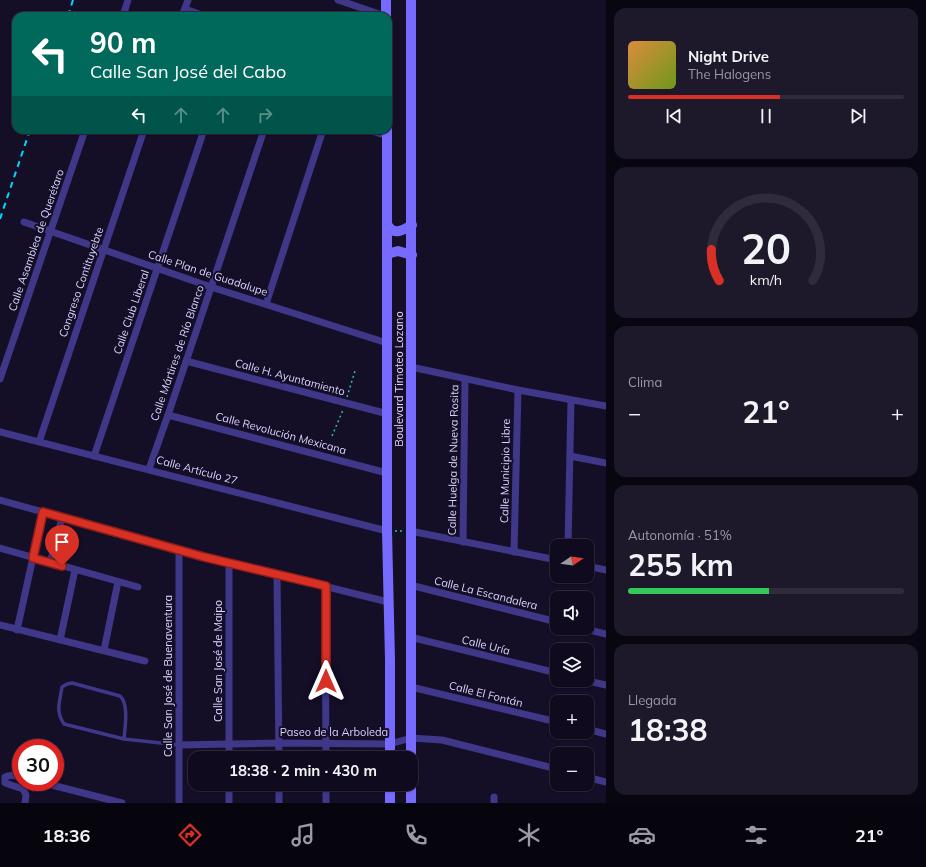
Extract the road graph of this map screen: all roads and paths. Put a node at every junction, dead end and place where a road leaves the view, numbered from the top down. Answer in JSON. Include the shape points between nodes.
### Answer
{"nodes":[{"id":1,"x":128,"y":0,"type":"edge"},
{"id":2,"x":188,"y":0,"type":"edge"},
{"id":3,"x":338,"y":0,"type":"edge"},
{"id":4,"x":386,"y":0,"type":"edge"},
{"id":5,"x":411,"y":0,"type":"edge"},
{"id":6,"x":124,"y":12,"type":"edge"},
{"id":7,"x":184,"y":12,"type":"edge"},
{"id":8,"x":374,"y":12,"type":"edge"},
{"id":9,"x":386,"y":12,"type":"edge"},
{"id":10,"x":84,"y":134,"type":"edge"},
{"id":11,"x":143,"y":134,"type":"edge"},
{"id":12,"x":203,"y":134,"type":"edge"},
{"id":13,"x":263,"y":134,"type":"edge"},
{"id":14,"x":322,"y":134,"type":"edge"},
{"id":15,"x":387,"y":134,"type":"edge"},
{"id":16,"x":24,"y":222,"type":"dead end"},
{"id":17,"x":386,"y":224,"type":"junction"},
{"id":18,"x":412,"y":225,"type":"junction"},
{"id":19,"x":50,"y":232,"type":"junction"},
{"id":20,"x":104,"y":250,"type":"junction"},
{"id":21,"x":387,"y":254,"type":"junction"},
{"id":22,"x":412,"y":255,"type":"junction"},
{"id":23,"x":158,"y":268,"type":"junction"},
{"id":24,"x":211,"y":287,"type":"junction"},
{"id":25,"x":266,"y":304,"type":"junction"},
{"id":26,"x":387,"y":343,"type":"junction"},
{"id":27,"x":186,"y":361,"type":"junction"},
{"id":28,"x":411,"y":367,"type":"junction"},
{"id":29,"x":0,"y":379,"type":"edge"},
{"id":30,"x":465,"y":379,"type":"junction"},
{"id":31,"x":518,"y":390,"type":"junction"},
{"id":32,"x":571,"y":400,"type":"junction"},
{"id":33,"x":606,"y":406,"type":"edge"},
{"id":34,"x":388,"y":414,"type":"junction"},
{"id":35,"x":168,"y":415,"type":"junction"},
{"id":36,"x":0,"y":432,"type":"edge"},
{"id":37,"x":39,"y":442,"type":"junction"},
{"id":38,"x":94,"y":456,"type":"junction"},
{"id":39,"x":570,"y":456,"type":"junction"},
{"id":40,"x":606,"y":463,"type":"edge"},
{"id":41,"x":149,"y":469,"type":"junction"},
{"id":42,"x":387,"y":473,"type":"junction"},
{"id":43,"x":0,"y":500,"type":"edge"},
{"id":44,"x":43,"y":512,"type":"junction"},
{"id":45,"x":62,"y":518,"type":"junction"},
{"id":46,"x":387,"y":531,"type":"junction"},
{"id":47,"x":410,"y":531,"type":"junction"},
{"id":48,"x":568,"y":539,"type":"edge"},
{"id":49,"x":463,"y":542,"type":"junction"},
{"id":50,"x":0,"y":548,"type":"edge"},
{"id":51,"x":179,"y":550,"type":"junction"},
{"id":52,"x":514,"y":552,"type":"junction"},
{"id":53,"x":33,"y":558,"type":"junction"},
{"id":54,"x":550,"y":559,"type":"edge"},
{"id":55,"x":50,"y":563,"type":"junction"},
{"id":56,"x":229,"y":563,"type":"junction"},
{"id":57,"x":594,"y":567,"type":"edge"},
{"id":58,"x":75,"y":570,"type":"junction"},
{"id":59,"x":606,"y":570,"type":"edge"},
{"id":60,"x":277,"y":576,"type":"junction"},
{"id":61,"x":118,"y":582,"type":"junction"},
{"id":62,"x":326,"y":586,"type":"junction"},
{"id":63,"x":410,"y":586,"type":"junction"},
{"id":64,"x":138,"y":587,"type":"dead end"},
{"id":65,"x":388,"y":602,"type":"junction"},
{"id":66,"x":550,"y":620,"type":"edge"},
{"id":67,"x":0,"y":625,"type":"edge"},
{"id":68,"x":17,"y":630,"type":"junction"},
{"id":69,"x":594,"y":631,"type":"edge"},
{"id":70,"x":606,"y":634,"type":"edge"},
{"id":71,"x":410,"y":637,"type":"junction"},
{"id":72,"x":60,"y":640,"type":"junction"},
{"id":73,"x":104,"y":650,"type":"junction"},
{"id":74,"x":145,"y":661,"type":"dead end"},
{"id":75,"x":550,"y":671,"type":"edge"},
{"id":76,"x":594,"y":682,"type":"edge"},
{"id":77,"x":606,"y":685,"type":"edge"},
{"id":78,"x":410,"y":687,"type":"junction"},
{"id":79,"x":550,"y":720,"type":"edge"},
{"id":80,"x":594,"y":731,"type":"edge"},
{"id":81,"x":606,"y":734,"type":"edge"},
{"id":82,"x":411,"y":738,"type":"junction"},
{"id":83,"x":124,"y":739,"type":"junction"},
{"id":84,"x":230,"y":743,"type":"junction"},
{"id":85,"x":279,"y":743,"type":"junction"},
{"id":86,"x":326,"y":744,"type":"junction"},
{"id":87,"x":390,"y":744,"type":"junction"},
{"id":88,"x":179,"y":745,"type":"junction"},
{"id":89,"x":230,"y":751,"type":"edge"},
{"id":90,"x":279,"y":751,"type":"edge"},
{"id":91,"x":326,"y":751,"type":"edge"},
{"id":92,"x":390,"y":751,"type":"edge"},
{"id":93,"x":411,"y":751,"type":"edge"},
{"id":94,"x":550,"y":767,"type":"edge"},
{"id":95,"x":12,"y":776,"type":"edge"},
{"id":96,"x":594,"y":779,"type":"edge"},
{"id":97,"x":606,"y":782,"type":"edge"},
{"id":98,"x":2,"y":784,"type":"edge"},
{"id":99,"x":64,"y":788,"type":"edge"},
{"id":100,"x":229,"y":791,"type":"edge"},
{"id":101,"x":279,"y":791,"type":"edge"},
{"id":102,"x":326,"y":791,"type":"edge"},
{"id":103,"x":390,"y":791,"type":"edge"},
{"id":104,"x":411,"y":791,"type":"edge"},
{"id":105,"x":25,"y":803,"type":"edge"},
{"id":106,"x":122,"y":803,"type":"edge"},
{"id":107,"x":179,"y":803,"type":"edge"},
{"id":108,"x":229,"y":803,"type":"edge"},
{"id":109,"x":279,"y":803,"type":"edge"},
{"id":110,"x":326,"y":803,"type":"edge"},
{"id":111,"x":390,"y":803,"type":"edge"},
{"id":112,"x":411,"y":803,"type":"edge"}],
"edges":[{"from":1,"to":6,"type":"street"},
{"from":2,"to":7,"type":"street"},
{"from":3,"to":8,"type":"street"},
{"from":4,"to":9,"type":"main road"},
{"from":5,"to":18,"type":"main road","name":"Boulevard Timoteo Lozano"},
{"from":10,"to":19,"type":"street","name":"Calle Asamblea de Querétaro"},
{"from":11,"to":20,"type":"street","name":"Congreso Contituyebte"},
{"from":12,"to":23,"type":"street","name":"Calle Club Liberal"},
{"from":13,"to":24,"type":"street","name":"Calle Mártires de Río Blanco"},
{"from":14,"to":25,"type":"street"},
{"from":15,"to":17,"type":"main road","name":"Boulevard Timoteo Lozano"},
{"from":16,"to":19,"type":"street","name":"Calle Plan de Guadalupe"},
{"from":17,"to":18,"type":"main road","via":[[394,232]]},
{"from":17,"to":21,"type":"main road","name":"Boulevard Timoteo Lozano"},
{"from":18,"to":22,"type":"main road","name":"Boulevard Timoteo Lozano"},
{"from":19,"to":20,"type":"street","name":"Calle Plan de Guadalupe"},
{"from":19,"to":29,"type":"street","name":"Calle Asamblea de Querétaro"},
{"from":20,"to":23,"type":"street","name":"Calle Plan de Guadalupe"},
{"from":20,"to":37,"type":"street","name":"Congreso Contituyebte"},
{"from":21,"to":22,"type":"main road","via":[[398,251]]},
{"from":21,"to":26,"type":"main road","name":"Boulevard Timoteo Lozano"},
{"from":22,"to":28,"type":"main road","name":"Boulevard Timoteo Lozano"},
{"from":23,"to":24,"type":"street","name":"Calle Plan de Guadalupe"},
{"from":23,"to":38,"type":"street","name":"Calle Club Liberal"},
{"from":24,"to":25,"type":"street","name":"Calle Plan de Guadalupe"},
{"from":24,"to":27,"type":"street","name":"Calle Mártires de Río Blanco"},
{"from":25,"to":26,"type":"street","name":"Calle Plan de Guadalupe"},
{"from":26,"to":34,"type":"main road","name":"Boulevard Timoteo Lozano"},
{"from":27,"to":34,"type":"street","name":"Calle H. Ayuntamiento"},
{"from":27,"to":35,"type":"street","name":"Calle Mártires de Río Blanco"},
{"from":28,"to":30,"type":"street"},
{"from":28,"to":47,"type":"main road","name":"Boulevard Timoteo Lozano"},
{"from":30,"to":31,"type":"street"},
{"from":30,"to":49,"type":"street","name":"Calle Huelga de Nueva Rosita"},
{"from":31,"to":32,"type":"street"},
{"from":31,"to":52,"type":"street","name":"Calle Municipio Libre"},
{"from":32,"to":33,"type":"street"},
{"from":32,"to":39,"type":"street"},
{"from":34,"to":42,"type":"main road","name":"Boulevard Timoteo Lozano"},
{"from":35,"to":41,"type":"street","name":"Calle Mártires de Río Blanco"},
{"from":35,"to":42,"type":"street","name":"Calle Revolución Mexicana"},
{"from":36,"to":37,"type":"street","name":"Calle Artículo 27"},
{"from":37,"to":38,"type":"street","name":"Calle Artículo 27"},
{"from":38,"to":41,"type":"street","name":"Calle Artículo 27"},
{"from":39,"to":40,"type":"street"},
{"from":39,"to":48,"type":"street"},
{"from":41,"to":46,"type":"street","name":"Calle Artículo 27"},
{"from":42,"to":46,"type":"main road","name":"Boulevard Timoteo Lozano"},
{"from":43,"to":44,"type":"street"},
{"from":44,"to":45,"type":"street"},
{"from":44,"to":53,"type":"street"},
{"from":45,"to":51,"type":"street"},
{"from":45,"to":55,"type":"street"},
{"from":46,"to":47,"type":"path"},
{"from":46,"to":65,"type":"main road","name":"Boulevard Timoteo Lozano"},
{"from":47,"to":49,"type":"street"},
{"from":47,"to":63,"type":"main road","name":"Boulevard Timoteo Lozano"},
{"from":49,"to":52,"type":"street"},
{"from":50,"to":53,"type":"street"},
{"from":51,"to":56,"type":"street"},
{"from":51,"to":88,"type":"street","name":"Calle San José de Buenaventura"},
{"from":52,"to":54,"type":"street"},
{"from":53,"to":55,"type":"street"},
{"from":53,"to":68,"type":"street"},
{"from":55,"to":58,"type":"street"},
{"from":56,"to":60,"type":"street"},
{"from":56,"to":84,"type":"street","name":"Calle San José de Maipo"},
{"from":57,"to":59,"type":"street"},
{"from":58,"to":61,"type":"street"},
{"from":58,"to":72,"type":"street"},
{"from":60,"to":62,"type":"street"},
{"from":60,"to":85,"type":"street"},
{"from":61,"to":64,"type":"street"},
{"from":61,"to":73,"type":"street"},
{"from":62,"to":65,"type":"street"},
{"from":62,"to":86,"type":"street"},
{"from":63,"to":66,"type":"street","name":"Calle La Escandalera"},
{"from":63,"to":71,"type":"main road","name":"Boulevard Timoteo Lozano"},
{"from":65,"to":87,"type":"main road","name":"Boulevard Timoteo Lozano"},
{"from":67,"to":68,"type":"street"},
{"from":68,"to":72,"type":"street"},
{"from":69,"to":70,"type":"street"},
{"from":71,"to":75,"type":"street","name":"Calle Uría"},
{"from":71,"to":78,"type":"main road","name":"Boulevard Timoteo Lozano"},
{"from":72,"to":73,"type":"street"},
{"from":73,"to":74,"type":"street"},
{"from":76,"to":77,"type":"street"},
{"from":78,"to":79,"type":"street","name":"Calle El Fontán"},
{"from":78,"to":82,"type":"main road","name":"Boulevard Timoteo Lozano"},
{"from":80,"to":81,"type":"street"},
{"from":82,"to":87,"type":"street","name":"Paseo de la Arboleda"},
{"from":82,"to":93,"type":"main road","name":"Boulevard Timoteo Lozano"},
{"from":82,"to":94,"type":"street","name":"Paseo de la Arboleda","via":[[442,740]]},
{"from":83,"to":83,"type":"lane","via":[[125,704],[120,696],[72,683],[62,687],[58,710],[64,724]]},
{"from":83,"to":88,"type":"lane"},
{"from":84,"to":85,"type":"street","name":"Paseo de la Arboleda"},
{"from":84,"to":88,"type":"street","name":"Paseo de la Arboleda"},
{"from":84,"to":89,"type":"street","name":"Calle San José de Maipo"},
{"from":85,"to":86,"type":"street","name":"Paseo de la Arboleda"},
{"from":85,"to":90,"type":"street"},
{"from":86,"to":87,"type":"street","name":"Paseo de la Arboleda"},
{"from":86,"to":91,"type":"street"},
{"from":87,"to":92,"type":"main road","name":"Boulevard Timoteo Lozano"},
{"from":88,"to":107,"type":"street","name":"Calle San José de Buenaventura"},
{"from":95,"to":98,"type":"street","via":[[5,777]]},
{"from":96,"to":97,"type":"street"},
{"from":98,"to":105,"type":"street","via":[[23,789],[26,793]]},
{"from":99,"to":106,"type":"street"},
{"from":100,"to":108,"type":"street"},
{"from":101,"to":109,"type":"street"},
{"from":102,"to":110,"type":"street"},
{"from":103,"to":111,"type":"main road"},
{"from":104,"to":112,"type":"main road"}]}
